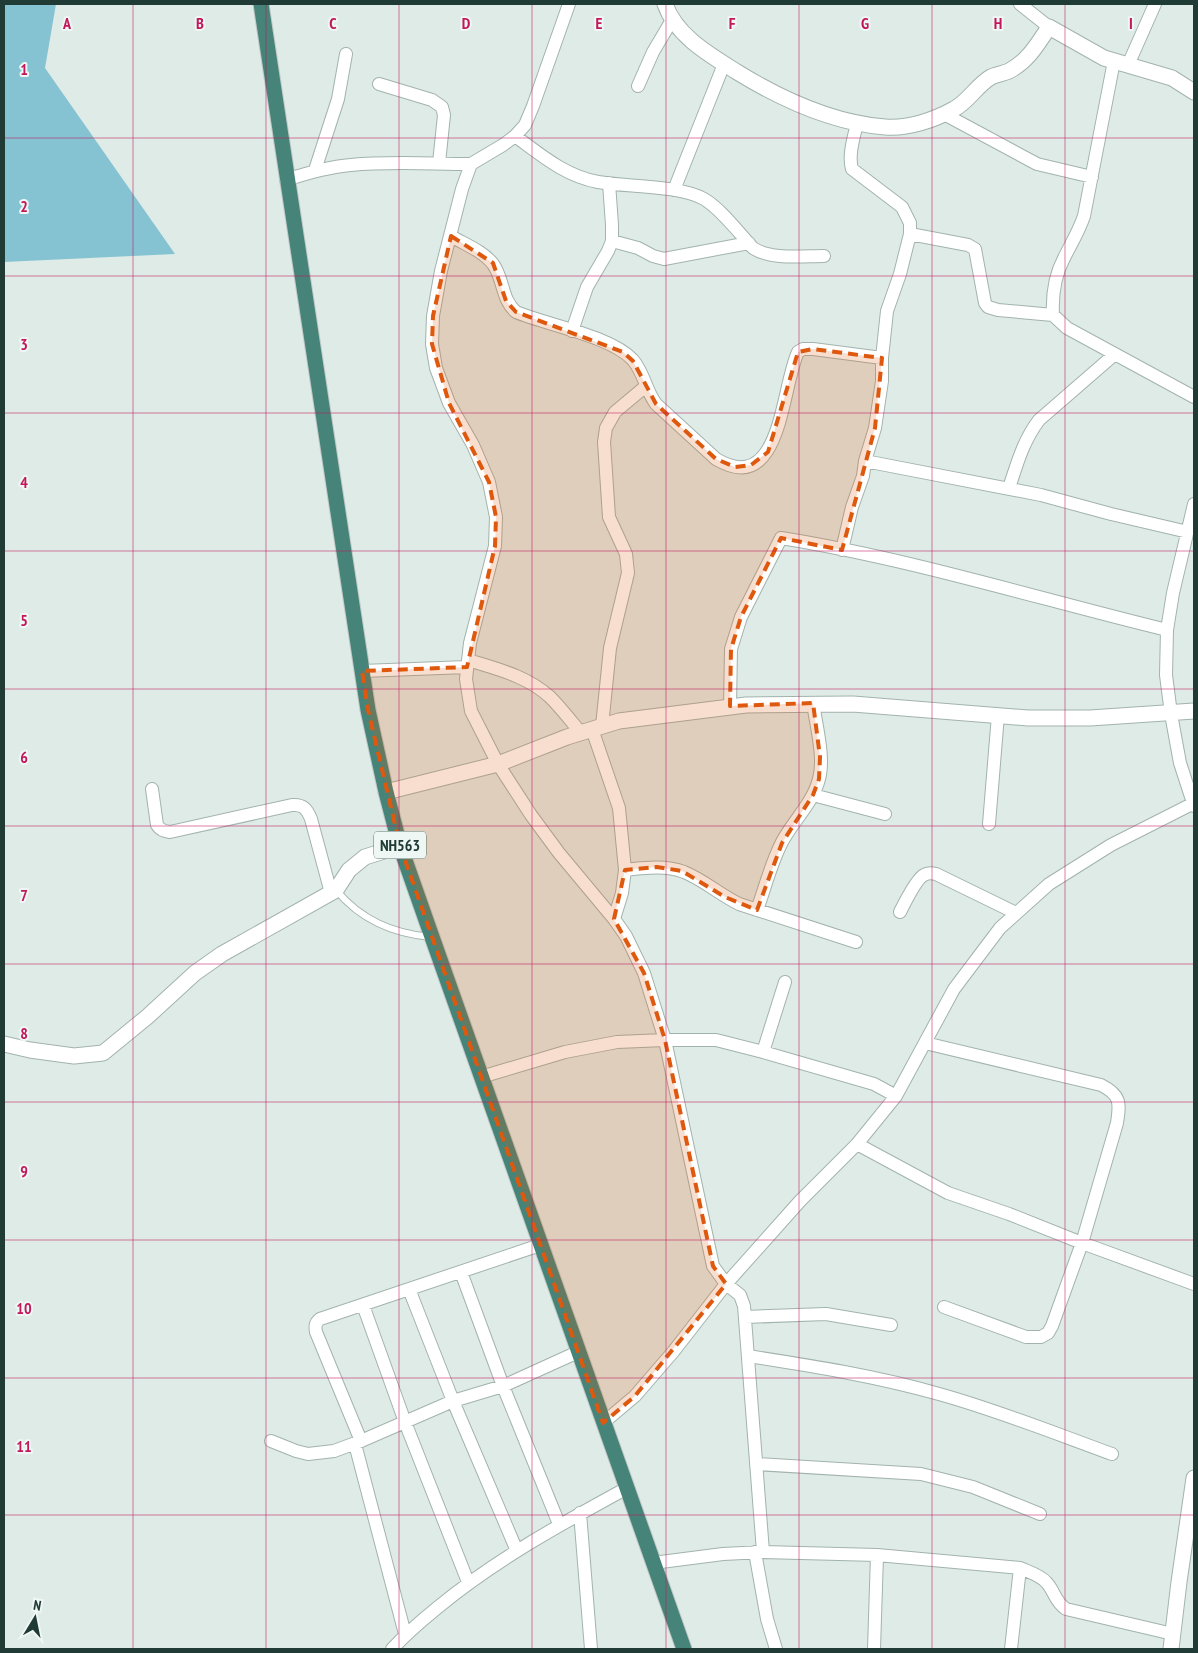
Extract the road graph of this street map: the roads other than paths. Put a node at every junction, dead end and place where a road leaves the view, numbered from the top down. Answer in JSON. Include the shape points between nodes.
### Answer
{"nodes":[{"id":1,"x":261,"y":4,"type":"edge"},
{"id":2,"x":569,"y":4,"type":"edge"},
{"id":3,"x":665,"y":4,"type":"edge"},
{"id":4,"x":1020,"y":4,"type":"edge"},
{"id":5,"x":1155,"y":4,"type":"edge"},
{"id":6,"x":672,"y":20,"type":"junction"},
{"id":7,"x":1049,"y":27,"type":"junction"},
{"id":8,"x":346,"y":54,"type":"dead end"},
{"id":9,"x":1121,"y":63,"type":"junction"},
{"id":10,"x":724,"y":64,"type":"junction"},
{"id":11,"x":380,"y":84,"type":"dead end"},
{"id":12,"x":638,"y":86,"type":"dead end"},
{"id":13,"x":1194,"y":92,"type":"edge"},
{"id":14,"x":944,"y":114,"type":"junction"},
{"id":15,"x":857,"y":123,"type":"junction"},
{"id":16,"x":515,"y":136,"type":"junction"},
{"id":17,"x":439,"y":163,"type":"junction"},
{"id":18,"x":471,"y":164,"type":"junction"},
{"id":19,"x":315,"y":170,"type":"junction"},
{"id":20,"x":1092,"y":177,"type":"junction"},
{"id":21,"x":286,"y":180,"type":"junction"},
{"id":22,"x":609,"y":183,"type":"junction"},
{"id":23,"x":674,"y":190,"type":"junction"},
{"id":24,"x":910,"y":234,"type":"junction"},
{"id":25,"x":450,"y":236,"type":"junction"},
{"id":26,"x":612,"y":241,"type":"junction"},
{"id":27,"x":748,"y":243,"type":"junction"},
{"id":28,"x":824,"y":256,"type":"dead end"},
{"id":29,"x":1054,"y":315,"type":"junction"},
{"id":30,"x":572,"y":331,"type":"junction"},
{"id":31,"x":1115,"y":354,"type":"junction"},
{"id":32,"x":882,"y":358,"type":"junction"},
{"id":33,"x":646,"y":386,"type":"junction"},
{"id":34,"x":1194,"y":398,"type":"edge"},
{"id":35,"x":865,"y":461,"type":"junction"},
{"id":36,"x":1009,"y":488,"type":"junction"},
{"id":37,"x":1194,"y":504,"type":"edge"},
{"id":38,"x":1188,"y":532,"type":"junction"},
{"id":39,"x":842,"y":550,"type":"junction"},
{"id":40,"x":1167,"y":630,"type":"junction"},
{"id":41,"x":467,"y":664,"type":"junction"},
{"id":42,"x":362,"y":671,"type":"junction"},
{"id":43,"x":813,"y":703,"type":"junction"},
{"id":44,"x":730,"y":706,"type":"junction"},
{"id":45,"x":1194,"y":711,"type":"edge"},
{"id":46,"x":1171,"y":714,"type":"junction"},
{"id":47,"x":998,"y":715,"type":"junction"},
{"id":48,"x":592,"y":729,"type":"junction"},
{"id":49,"x":498,"y":764,"type":"junction"},
{"id":50,"x":152,"y":789,"type":"dead end"},
{"id":51,"x":386,"y":792,"type":"junction"},
{"id":52,"x":813,"y":795,"type":"junction"},
{"id":53,"x":1193,"y":805,"type":"edge"},
{"id":54,"x":885,"y":814,"type":"dead end"},
{"id":55,"x":988,"y":824,"type":"dead end"},
{"id":56,"x":400,"y":846,"type":"junction"},
{"id":57,"x":625,"y":870,"type":"junction"},
{"id":58,"x":333,"y":892,"type":"junction"},
{"id":59,"x":757,"y":910,"type":"junction"},
{"id":60,"x":900,"y":912,"type":"dead end"},
{"id":61,"x":1016,"y":913,"type":"junction"},
{"id":62,"x":614,"y":919,"type":"junction"},
{"id":63,"x":432,"y":937,"type":"junction"},
{"id":64,"x":856,"y":942,"type":"dead end"},
{"id":65,"x":785,"y":982,"type":"dead end"},
{"id":66,"x":665,"y":1040,"type":"junction"},
{"id":67,"x":924,"y":1043,"type":"junction"},
{"id":68,"x":4,"y":1044,"type":"edge"},
{"id":69,"x":763,"y":1052,"type":"junction"},
{"id":70,"x":481,"y":1077,"type":"junction"},
{"id":71,"x":896,"y":1096,"type":"junction"},
{"id":72,"x":857,"y":1144,"type":"junction"},
{"id":73,"x":1082,"y":1243,"type":"junction"},
{"id":74,"x":540,"y":1245,"type":"junction"},
{"id":75,"x":461,"y":1272,"type":"junction"},
{"id":76,"x":726,"y":1284,"type":"junction"},
{"id":77,"x":1194,"y":1284,"type":"edge"},
{"id":78,"x":409,"y":1289,"type":"junction"},
{"id":79,"x":363,"y":1305,"type":"junction"},
{"id":80,"x":944,"y":1307,"type":"dead end"},
{"id":81,"x":745,"y":1317,"type":"junction"},
{"id":82,"x":891,"y":1325,"type":"dead end"},
{"id":83,"x":578,"y":1352,"type":"junction"},
{"id":84,"x":748,"y":1356,"type":"junction"},
{"id":85,"x":504,"y":1386,"type":"junction"},
{"id":86,"x":453,"y":1401,"type":"junction"},
{"id":87,"x":405,"y":1422,"type":"junction"},
{"id":88,"x":603,"y":1423,"type":"junction"},
{"id":89,"x":271,"y":1441,"type":"dead end"},
{"id":90,"x":358,"y":1443,"type":"junction"},
{"id":91,"x":1112,"y":1454,"type":"dead end"},
{"id":92,"x":756,"y":1464,"type":"junction"},
{"id":93,"x":1194,"y":1478,"type":"edge"},
{"id":94,"x":626,"y":1488,"type":"junction"},
{"id":95,"x":580,"y":1513,"type":"junction"},
{"id":96,"x":1040,"y":1514,"type":"dead end"},
{"id":97,"x":559,"y":1524,"type":"junction"},
{"id":98,"x":517,"y":1551,"type":"junction"},
{"id":99,"x":759,"y":1552,"type":"junction"},
{"id":100,"x":877,"y":1556,"type":"junction"},
{"id":101,"x":653,"y":1563,"type":"junction"},
{"id":102,"x":1020,"y":1568,"type":"junction"},
{"id":103,"x":468,"y":1582,"type":"junction"},
{"id":104,"x":405,"y":1634,"type":"junction"},
{"id":105,"x":1174,"y":1645,"type":"edge"},
{"id":106,"x":392,"y":1649,"type":"edge"},
{"id":107,"x":591,"y":1649,"type":"edge"},
{"id":108,"x":684,"y":1649,"type":"edge"},
{"id":109,"x":776,"y":1649,"type":"edge"},
{"id":110,"x":874,"y":1649,"type":"edge"},
{"id":111,"x":1011,"y":1649,"type":"edge"}],
"edges":[{"from":1,"to":21,"type":"highway","number":"NH563"},
{"from":2,"to":16,"type":"street","via":[[533,106],[525,125]]},
{"from":3,"to":6,"type":"street"},
{"from":4,"to":7,"type":"street"},
{"from":5,"to":9,"type":"street"},
{"from":6,"to":10,"type":"street","via":[[677,28]]},
{"from":6,"to":12,"type":"street"},
{"from":7,"to":9,"type":"street","via":[[1104,58]]},
{"from":7,"to":14,"type":"street","via":[[1029,57],[1009,72],[991,77],[957,108]]},
{"from":8,"to":19,"type":"street","via":[[338,99]]},
{"from":9,"to":13,"type":"street","via":[[1172,78]]},
{"from":9,"to":20,"type":"street"},
{"from":10,"to":15,"type":"street","via":[[763,88],[825,114]]},
{"from":10,"to":23,"type":"street"},
{"from":11,"to":17,"type":"street","via":[[442,106]]},
{"from":14,"to":15,"type":"street","via":[[920,124],[887,128]]},
{"from":14,"to":20,"type":"street","via":[[1037,164]]},
{"from":15,"to":24,"type":"street","via":[[850,163],[852,169],[902,207],[910,223]]},
{"from":16,"to":18,"type":"street"},
{"from":16,"to":22,"type":"street","via":[[570,174]]},
{"from":17,"to":18,"type":"street"},
{"from":17,"to":19,"type":"street","via":[[350,165]]},
{"from":18,"to":25,"type":"street"},
{"from":19,"to":21,"type":"street"},
{"from":20,"to":29,"type":"street","via":[[1080,229],[1058,274],[1053,294]]},
{"from":21,"to":42,"type":"highway","number":"NH563"},
{"from":22,"to":23,"type":"street"},
{"from":22,"to":26,"type":"street"},
{"from":23,"to":27,"type":"street","via":[[712,204]]},
{"from":24,"to":29,"type":"street","via":[[976,249],[988,307]]},
{"from":24,"to":32,"type":"street","via":[[888,311]]},
{"from":25,"to":30,"type":"street","via":[[477,250],[493,263],[506,300],[516,312]]},
{"from":25,"to":41,"type":"street","via":[[433,316],[432,344],[436,368],[449,403],[489,482],[496,517],[495,546]]},
{"from":26,"to":27,"type":"street","via":[[664,259]]},
{"from":26,"to":30,"type":"street","via":[[587,287]]},
{"from":27,"to":28,"type":"street","via":[[768,254]]},
{"from":29,"to":31,"type":"street","via":[[1067,328]]},
{"from":30,"to":33,"type":"street","via":[[623,352],[633,361]]},
{"from":31,"to":34,"type":"street"},
{"from":31,"to":36,"type":"street","via":[[1029,432]]},
{"from":32,"to":33,"type":"street","via":[[813,349],[798,352],[775,438],[760,460],[744,467],[735,467],[716,458],[656,404]]},
{"from":32,"to":35,"type":"street","via":[[875,428]]},
{"from":33,"to":48,"type":"street","via":[[615,412],[606,428],[609,517],[626,554],[628,572]]},
{"from":35,"to":36,"type":"street"},
{"from":35,"to":39,"type":"street"},
{"from":36,"to":38,"type":"street"},
{"from":37,"to":38,"type":"street"},
{"from":38,"to":40,"type":"street"},
{"from":39,"to":40,"type":"street"},
{"from":39,"to":44,"type":"street","via":[[781,538],[741,617],[731,649]]},
{"from":40,"to":46,"type":"street","via":[[1166,675]]},
{"from":41,"to":42,"type":"street"},
{"from":41,"to":48,"type":"street","via":[[504,671],[528,682]]},
{"from":41,"to":49,"type":"street","via":[[471,711]]},
{"from":42,"to":51,"type":"highway","number":"NH563"},
{"from":43,"to":44,"type":"street"},
{"from":43,"to":47,"type":"street"},
{"from":43,"to":52,"type":"street","via":[[820,769]]},
{"from":44,"to":48,"type":"street","via":[[619,721]]},
{"from":45,"to":46,"type":"street"},
{"from":46,"to":47,"type":"street","via":[[1090,718]]},
{"from":46,"to":53,"type":"street","via":[[1180,763]]},
{"from":47,"to":55,"type":"street"},
{"from":48,"to":49,"type":"street"},
{"from":48,"to":57,"type":"street","via":[[618,808]]},
{"from":49,"to":51,"type":"street"},
{"from":49,"to":62,"type":"street","via":[[559,853]]},
{"from":50,"to":58,"type":"street","via":[[157,825],[170,832],[292,805],[304,807],[308,810]]},
{"from":51,"to":56,"type":"highway","number":"NH563"},
{"from":52,"to":54,"type":"street"},
{"from":52,"to":59,"type":"street","via":[[776,855]]},
{"from":53,"to":61,"type":"street","via":[[1111,845],[1050,884]]},
{"from":56,"to":58,"type":"street","via":[[365,857],[349,870]]},
{"from":56,"to":63,"type":"highway","number":"NH563"},
{"from":57,"to":59,"type":"street","via":[[657,868],[682,871],[725,897]]},
{"from":57,"to":62,"type":"street"},
{"from":58,"to":63,"type":"lane","via":[[361,914],[391,928],[410,935]]},
{"from":58,"to":68,"type":"street","via":[[222,954],[195,973],[103,1053],[74,1056]]},
{"from":59,"to":64,"type":"street"},
{"from":60,"to":61,"type":"street","via":[[920,879],[930,873]]},
{"from":61,"to":67,"type":"street","via":[[1000,928],[954,988]]},
{"from":62,"to":66,"type":"street","via":[[644,973]]},
{"from":63,"to":70,"type":"highway","number":"NH563"},
{"from":65,"to":69,"type":"street"},
{"from":66,"to":69,"type":"street","via":[[716,1040]]},
{"from":66,"to":70,"type":"street","via":[[616,1042],[564,1052]]},
{"from":66,"to":76,"type":"street","via":[[713,1266]]},
{"from":67,"to":71,"type":"street"},
{"from":67,"to":73,"type":"street","via":[[1112,1091],[1119,1108],[1117,1123]]},
{"from":69,"to":71,"type":"street","via":[[874,1084]]},
{"from":70,"to":74,"type":"highway","number":"NH563"},
{"from":71,"to":72,"type":"street"},
{"from":72,"to":73,"type":"street","via":[[948,1193]]},
{"from":72,"to":76,"type":"street","via":[[800,1201]]},
{"from":73,"to":77,"type":"street"},
{"from":73,"to":80,"type":"street","via":[[1052,1326],[1041,1337],[1026,1337]]},
{"from":74,"to":75,"type":"street"},
{"from":74,"to":83,"type":"highway","number":"NH563"},
{"from":75,"to":78,"type":"street"},
{"from":75,"to":85,"type":"street"},
{"from":76,"to":81,"type":"street","via":[[740,1295]]},
{"from":76,"to":88,"type":"street","via":[[674,1352],[635,1396]]},
{"from":78,"to":79,"type":"street"},
{"from":78,"to":86,"type":"street"},
{"from":79,"to":87,"type":"street"},
{"from":79,"to":90,"type":"street","via":[[320,1319],[315,1327]]},
{"from":81,"to":82,"type":"street","via":[[826,1314]]},
{"from":81,"to":84,"type":"street"},
{"from":83,"to":85,"type":"street"},
{"from":83,"to":88,"type":"highway","number":"NH563"},
{"from":84,"to":91,"type":"street","via":[[895,1382]]},
{"from":84,"to":92,"type":"street"},
{"from":85,"to":86,"type":"street"},
{"from":85,"to":97,"type":"street"},
{"from":86,"to":87,"type":"street"},
{"from":86,"to":98,"type":"street"},
{"from":87,"to":90,"type":"street"},
{"from":87,"to":103,"type":"street"},
{"from":88,"to":94,"type":"highway","number":"NH563"},
{"from":89,"to":90,"type":"street","via":[[308,1454],[334,1451]]},
{"from":90,"to":104,"type":"street"},
{"from":92,"to":96,"type":"street","via":[[921,1474],[973,1487]]},
{"from":92,"to":99,"type":"street"},
{"from":93,"to":105,"type":"street","via":[[1179,1582]]},
{"from":94,"to":95,"type":"street"},
{"from":94,"to":101,"type":"highway","number":"NH563"},
{"from":95,"to":97,"type":"street"},
{"from":95,"to":107,"type":"street"},
{"from":97,"to":98,"type":"street"},
{"from":98,"to":103,"type":"street"},
{"from":99,"to":100,"type":"street"},
{"from":99,"to":101,"type":"street"},
{"from":99,"to":109,"type":"street","via":[[768,1619]]},
{"from":100,"to":102,"type":"street"},
{"from":100,"to":110,"type":"street"},
{"from":101,"to":108,"type":"highway","number":"NH563"},
{"from":102,"to":105,"type":"street","via":[[1046,1581],[1056,1600],[1066,1609]]},
{"from":102,"to":111,"type":"street"},
{"from":103,"to":104,"type":"street"},
{"from":104,"to":106,"type":"street"}]}
